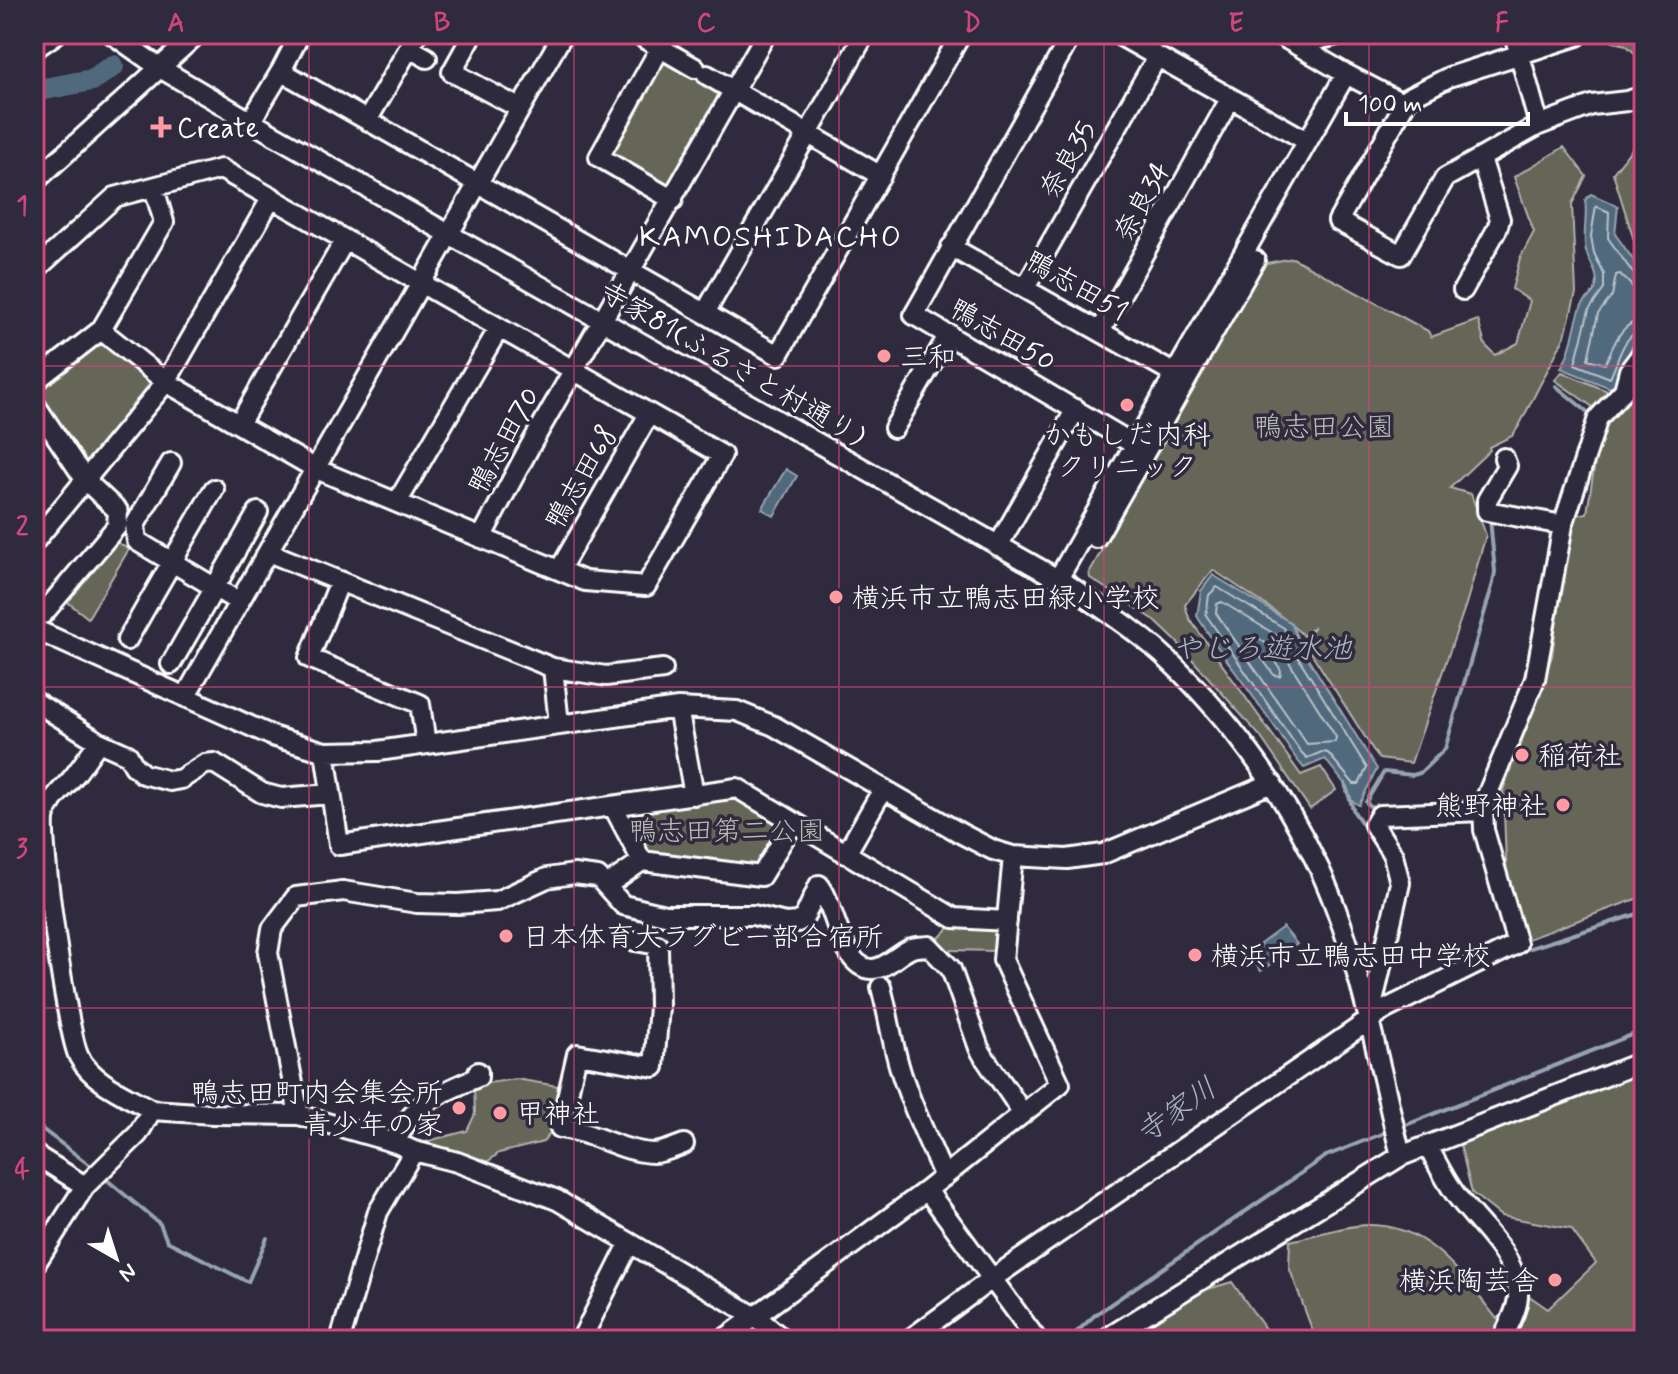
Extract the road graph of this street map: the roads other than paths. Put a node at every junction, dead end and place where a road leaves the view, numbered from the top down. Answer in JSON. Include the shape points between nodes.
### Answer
{"nodes":[{"id":1,"x":56,"y":34,"type":"edge"},
{"id":2,"x":112,"y":34,"type":"edge"},
{"id":3,"x":197,"y":34,"type":"edge"},
{"id":4,"x":300,"y":34,"type":"edge"},
{"id":5,"x":473,"y":34,"type":"edge"},
{"id":6,"x":563,"y":34,"type":"edge"},
{"id":7,"x":766,"y":34,"type":"edge"},
{"id":8,"x":865,"y":34,"type":"edge"},
{"id":9,"x":961,"y":34,"type":"edge"},
{"id":10,"x":1072,"y":34,"type":"edge"},
{"id":11,"x":1117,"y":34,"type":"edge"},
{"id":12,"x":1278,"y":34,"type":"edge"},
{"id":13,"x":1341,"y":34,"type":"edge"},
{"id":14,"x":1514,"y":34,"type":"edge"},
{"id":15,"x":1577,"y":36,"type":"edge"},
{"id":16,"x":413,"y":41,"type":"edge"},
{"id":17,"x":658,"y":41,"type":"edge"},
{"id":18,"x":1298,"y":45,"type":"junction"},
{"id":19,"x":34,"y":49,"type":"edge"},
{"id":20,"x":1520,"y":56,"type":"junction"},
{"id":21,"x":1157,"y":57,"type":"junction"},
{"id":22,"x":440,"y":66,"type":"junction"},
{"id":23,"x":160,"y":68,"type":"junction"},
{"id":24,"x":281,"y":71,"type":"junction"},
{"id":25,"x":1346,"y":74,"type":"junction"},
{"id":26,"x":735,"y":90,"type":"junction"},
{"id":27,"x":1644,"y":96,"type":"edge"},
{"id":28,"x":1230,"y":99,"type":"junction"},
{"id":29,"x":1404,"y":104,"type":"junction"},
{"id":30,"x":519,"y":108,"type":"junction"},
{"id":31,"x":368,"y":119,"type":"junction"},
{"id":32,"x":251,"y":121,"type":"junction"},
{"id":33,"x":1539,"y":125,"type":"junction"},
{"id":34,"x":809,"y":133,"type":"junction"},
{"id":35,"x":1307,"y":141,"type":"junction"},
{"id":36,"x":1481,"y":158,"type":"junction"},
{"id":37,"x":881,"y":176,"type":"junction"},
{"id":38,"x":34,"y":182,"type":"edge"},
{"id":39,"x":476,"y":184,"type":"junction"},
{"id":40,"x":154,"y":188,"type":"junction"},
{"id":41,"x":272,"y":197,"type":"junction"},
{"id":42,"x":673,"y":200,"type":"junction"},
{"id":43,"x":448,"y":233,"type":"junction"},
{"id":44,"x":345,"y":240,"type":"junction"},
{"id":45,"x":951,"y":247,"type":"junction"},
{"id":46,"x":1255,"y":260,"type":"dead end"},
{"id":47,"x":34,"y":271,"type":"edge"},
{"id":48,"x":631,"y":271,"type":"junction"},
{"id":49,"x":421,"y":284,"type":"junction"},
{"id":50,"x":1025,"y":288,"type":"junction"},
{"id":51,"x":1463,"y":290,"type":"dead end"},
{"id":52,"x":705,"y":313,"type":"junction"},
{"id":53,"x":602,"y":321,"type":"junction"},
{"id":54,"x":499,"y":328,"type":"junction"},
{"id":55,"x":101,"y":330,"type":"junction"},
{"id":56,"x":1101,"y":330,"type":"junction"},
{"id":57,"x":949,"y":334,"type":"junction"},
{"id":58,"x":1644,"y":351,"type":"edge"},
{"id":59,"x":575,"y":370,"type":"junction"},
{"id":60,"x":1175,"y":374,"type":"junction"},
{"id":61,"x":34,"y":382,"type":"edge"},
{"id":62,"x":166,"y":382,"type":"junction"},
{"id":63,"x":34,"y":403,"type":"edge"},
{"id":64,"x":1076,"y":409,"type":"junction"},
{"id":65,"x":649,"y":414,"type":"junction"},
{"id":66,"x":239,"y":424,"type":"junction"},
{"id":67,"x":894,"y":428,"type":"dead end"},
{"id":68,"x":1135,"y":445,"type":"junction"},
{"id":69,"x":1504,"y":458,"type":"dead end"},
{"id":70,"x":171,"y":463,"type":"dead end"},
{"id":71,"x":316,"y":469,"type":"junction"},
{"id":72,"x":86,"y":481,"type":"junction"},
{"id":73,"x":214,"y":489,"type":"dead end"},
{"id":74,"x":398,"y":501,"type":"junction"},
{"id":75,"x":258,"y":512,"type":"dead end"},
{"id":76,"x":1563,"y":525,"type":"junction"},
{"id":77,"x":481,"y":538,"type":"junction"},
{"id":78,"x":34,"y":542,"type":"edge"},
{"id":79,"x":998,"y":546,"type":"junction"},
{"id":80,"x":268,"y":552,"type":"junction"},
{"id":81,"x":171,"y":563,"type":"junction"},
{"id":82,"x":560,"y":569,"type":"junction"},
{"id":83,"x":1067,"y":578,"type":"junction"},
{"id":84,"x":340,"y":581,"type":"junction"},
{"id":85,"x":215,"y":588,"type":"junction"},
{"id":86,"x":239,"y":602,"type":"junction"},
{"id":87,"x":39,"y":622,"type":"edge"},
{"id":88,"x":127,"y":640,"type":"dead end"},
{"id":89,"x":171,"y":664,"type":"dead end"},
{"id":90,"x":553,"y":668,"type":"junction"},
{"id":91,"x":663,"y":669,"type":"dead end"},
{"id":92,"x":185,"y":697,"type":"junction"},
{"id":93,"x":34,"y":701,"type":"edge"},
{"id":94,"x":678,"y":708,"type":"junction"},
{"id":95,"x":559,"y":724,"type":"junction"},
{"id":96,"x":99,"y":742,"type":"junction"},
{"id":97,"x":426,"y":744,"type":"junction"},
{"id":98,"x":325,"y":752,"type":"junction"},
{"id":99,"x":1272,"y":783,"type":"junction"},
{"id":100,"x":883,"y":789,"type":"junction"},
{"id":101,"x":330,"y":794,"type":"junction"},
{"id":102,"x":694,"y":795,"type":"junction"},
{"id":103,"x":613,"y":806,"type":"junction"},
{"id":104,"x":1483,"y":811,"type":"junction"},
{"id":105,"x":793,"y":824,"type":"junction"},
{"id":106,"x":846,"y":854,"type":"junction"},
{"id":107,"x":1013,"y":856,"type":"junction"},
{"id":108,"x":39,"y":861,"type":"edge"},
{"id":109,"x":642,"y":861,"type":"junction"},
{"id":110,"x":606,"y":886,"type":"junction"},
{"id":111,"x":1007,"y":921,"type":"junction"},
{"id":112,"x":635,"y":941,"type":"dead end"},
{"id":113,"x":881,"y":987,"type":"dead end"},
{"id":114,"x":1369,"y":1020,"type":"junction"},
{"id":115,"x":1644,"y":1061,"type":"edge"},
{"id":116,"x":478,"y":1072,"type":"dead end"},
{"id":117,"x":152,"y":1110,"type":"junction"},
{"id":118,"x":1022,"y":1114,"type":"junction"},
{"id":119,"x":299,"y":1115,"type":"junction"},
{"id":120,"x":396,"y":1143,"type":"junction"},
{"id":121,"x":684,"y":1144,"type":"dead end"},
{"id":122,"x":1428,"y":1147,"type":"junction"},
{"id":123,"x":414,"y":1151,"type":"junction"},
{"id":124,"x":34,"y":1154,"type":"edge"},
{"id":125,"x":1401,"y":1156,"type":"junction"},
{"id":126,"x":944,"y":1177,"type":"junction"},
{"id":127,"x":85,"y":1186,"type":"junction"},
{"id":128,"x":927,"y":1190,"type":"junction"},
{"id":129,"x":629,"y":1244,"type":"junction"},
{"id":130,"x":34,"y":1266,"type":"edge"},
{"id":131,"x":993,"y":1278,"type":"junction"},
{"id":132,"x":756,"y":1317,"type":"junction"},
{"id":133,"x":340,"y":1340,"type":"edge"},
{"id":134,"x":581,"y":1340,"type":"edge"},
{"id":135,"x":723,"y":1340,"type":"edge"},
{"id":136,"x":784,"y":1340,"type":"edge"},
{"id":137,"x":909,"y":1340,"type":"edge"},
{"id":138,"x":1037,"y":1340,"type":"edge"},
{"id":139,"x":1104,"y":1340,"type":"edge"},
{"id":140,"x":1502,"y":1340,"type":"edge"}],
"edges":[{"from":1,"to":19,"type":"street"},
{"from":2,"to":23,"type":"street","name":"寺家81(ふるさと村通り)"},
{"from":3,"to":23,"type":"street"},
{"from":4,"to":24,"type":"street"},
{"from":5,"to":22,"type":"street"},
{"from":6,"to":30,"type":"street"},
{"from":7,"to":26,"type":"street","name":"鴨志田70"},
{"from":8,"to":34,"type":"street"},
{"from":9,"to":37,"type":"street"},
{"from":10,"to":45,"type":"street","name":"鴨志田50"},
{"from":11,"to":21,"type":"street"},
{"from":12,"to":18,"type":"street"},
{"from":13,"to":18,"type":"street","via":[[1310,37]]},
{"from":14,"to":20,"type":"street"},
{"from":15,"to":20,"type":"street"},
{"from":16,"to":22,"type":"street"},
{"from":16,"to":31,"type":"street"},
{"from":17,"to":26,"type":"street"},
{"from":17,"to":42,"type":"street","via":[[599,157]]},
{"from":18,"to":25,"type":"street"},
{"from":20,"to":29,"type":"street","via":[[1449,77]]},
{"from":20,"to":33,"type":"street"},
{"from":21,"to":28,"type":"street"},
{"from":21,"to":50,"type":"street","name":"奈良35"},
{"from":22,"to":30,"type":"street"},
{"from":23,"to":32,"type":"street","name":"寺家81(ふるさと村通り)"},
{"from":23,"to":38,"type":"street"},
{"from":24,"to":31,"type":"street"},
{"from":24,"to":32,"type":"street"},
{"from":25,"to":29,"type":"street"},
{"from":25,"to":35,"type":"street"},
{"from":26,"to":34,"type":"street"},
{"from":26,"to":42,"type":"street","name":"鴨志田70"},
{"from":27,"to":33,"type":"street","via":[[1592,105]]},
{"from":28,"to":35,"type":"street"},
{"from":28,"to":56,"type":"street","name":"奈良34"},
{"from":29,"to":36,"type":"street","via":[[1338,221],[1401,255],[1445,178]]},
{"from":30,"to":39,"type":"street"},
{"from":31,"to":39,"type":"street"},
{"from":32,"to":43,"type":"street","name":"寺家81(ふるさと村通り)"},
{"from":33,"to":36,"type":"street"},
{"from":34,"to":37,"type":"street"},
{"from":34,"to":52,"type":"street"},
{"from":35,"to":60,"type":"street"},
{"from":36,"to":51,"type":"street","via":[[1500,219]]},
{"from":37,"to":52,"type":"street","via":[[778,355]]},
{"from":39,"to":43,"type":"street"},
{"from":39,"to":48,"type":"street"},
{"from":40,"to":41,"type":"street","via":[[221,169]]},
{"from":40,"to":47,"type":"street","via":[[115,197]]},
{"from":40,"to":55,"type":"street","via":[[164,222]]},
{"from":41,"to":44,"type":"street"},
{"from":41,"to":62,"type":"street"},
{"from":42,"to":48,"type":"street","name":"鴨志田70"},
{"from":43,"to":49,"type":"street"},
{"from":43,"to":53,"type":"street","name":"寺家81(ふるさと村通り)"},
{"from":44,"to":49,"type":"street"},
{"from":44,"to":66,"type":"street"},
{"from":45,"to":50,"type":"street","name":"鴨志田51"},
{"from":45,"to":57,"type":"street","name":"鴨志田50","via":[[914,315]]},
{"from":46,"to":83,"type":"street"},
{"from":48,"to":52,"type":"street"},
{"from":48,"to":53,"type":"street","name":"鴨志田70"},
{"from":49,"to":54,"type":"street"},
{"from":49,"to":71,"type":"street"},
{"from":50,"to":56,"type":"street","name":"鴨志田51"},
{"from":53,"to":59,"type":"street","name":"鴨志田70"},
{"from":53,"to":79,"type":"street","name":"寺家81(ふるさと村通り)"},
{"from":54,"to":59,"type":"street"},
{"from":54,"to":74,"type":"street"},
{"from":55,"to":61,"type":"street"},
{"from":55,"to":62,"type":"street"},
{"from":56,"to":60,"type":"street","name":"鴨志田51"},
{"from":57,"to":64,"type":"street","name":"鴨志田50"},
{"from":57,"to":67,"type":"street"},
{"from":58,"to":76,"type":"street","via":[[1629,371],[1624,390],[1598,418]]},
{"from":59,"to":65,"type":"street"},
{"from":59,"to":77,"type":"street","name":"鴨志田70"},
{"from":60,"to":68,"type":"street"},
{"from":62,"to":66,"type":"street"},
{"from":62,"to":72,"type":"street"},
{"from":63,"to":72,"type":"street"},
{"from":64,"to":68,"type":"street","name":"鴨志田50"},
{"from":64,"to":79,"type":"street"},
{"from":65,"to":82,"type":"street","name":"鴨志田68"},
{"from":65,"to":82,"type":"street","via":[[722,455],[646,586],[585,581]]},
{"from":66,"to":71,"type":"street"},
{"from":68,"to":83,"type":"street"},
{"from":69,"to":76,"type":"street","via":[[1507,466],[1487,500],[1487,511]]},
{"from":70,"to":81,"type":"street","via":[[135,525],[137,541]]},
{"from":71,"to":74,"type":"street"},
{"from":71,"to":80,"type":"street"},
{"from":72,"to":78,"type":"street"},
{"from":72,"to":87,"type":"street","via":[[118,511],[117,526]]},
{"from":73,"to":81,"type":"street"},
{"from":74,"to":77,"type":"street"},
{"from":75,"to":85,"type":"street"},
{"from":76,"to":104,"type":"street","via":[[1535,679]]},
{"from":77,"to":82,"type":"street"},
{"from":79,"to":83,"type":"street","name":"寺家81(ふるさと村通り)"},
{"from":80,"to":84,"type":"street"},
{"from":80,"to":86,"type":"street"},
{"from":81,"to":85,"type":"street"},
{"from":81,"to":88,"type":"street"},
{"from":83,"to":99,"type":"street","name":"寺家81(ふるさと村通り)","via":[[1163,655],[1247,747]]},
{"from":84,"to":90,"type":"street"},
{"from":84,"to":97,"type":"street","via":[[309,658],[420,704]]},
{"from":85,"to":86,"type":"street"},
{"from":85,"to":89,"type":"street"},
{"from":86,"to":92,"type":"street"},
{"from":87,"to":92,"type":"street"},
{"from":90,"to":91,"type":"street","via":[[606,676]]},
{"from":90,"to":95,"type":"street"},
{"from":92,"to":98,"type":"street","via":[[275,737]]},
{"from":93,"to":96,"type":"street"},
{"from":94,"to":95,"type":"street"},
{"from":94,"to":100,"type":"street","via":[[751,715]]},
{"from":94,"to":102,"type":"street"},
{"from":95,"to":97,"type":"street"},
{"from":96,"to":101,"type":"street","via":[[128,755],[143,774],[170,781],[214,763],[272,796]]},
{"from":96,"to":108,"type":"street","via":[[43,818]]},
{"from":97,"to":98,"type":"street"},
{"from":98,"to":101,"type":"street"},
{"from":99,"to":107,"type":"street","via":[[1103,854],[1067,859]]},
{"from":99,"to":114,"type":"street","name":"寺家81(ふるさと村通り)","via":[[1320,870]]},
{"from":100,"to":106,"type":"street"},
{"from":100,"to":107,"type":"street"},
{"from":101,"to":103,"type":"street","via":[[339,845]]},
{"from":102,"to":103,"type":"street"},
{"from":102,"to":105,"type":"street","via":[[737,788]]},
{"from":103,"to":109,"type":"street"},
{"from":104,"to":114,"type":"street","via":[[1517,944]]},
{"from":104,"to":114,"type":"street","via":[[1380,815],[1374,825],[1393,855],[1400,883]]},
{"from":105,"to":106,"type":"street"},
{"from":105,"to":109,"type":"street","via":[[761,876]]},
{"from":106,"to":111,"type":"street","via":[[954,918]]},
{"from":107,"to":111,"type":"street"},
{"from":108,"to":117,"type":"street","via":[[78,1056],[96,1078]]},
{"from":109,"to":110,"type":"street"},
{"from":110,"to":118,"type":"street","via":[[623,905],[665,915],[753,915],[785,923],[804,918],[819,885],[846,948],[865,967],[873,969],[910,948],[929,946],[945,960],[979,1048]]},
{"from":110,"to":119,"type":"street","via":[[598,877],[574,874],[547,878],[497,901],[417,903],[343,891],[296,897],[272,929],[268,953]]},
{"from":111,"to":118,"type":"street","via":[[1007,973],[1060,1084]]},
{"from":112,"to":121,"type":"street","via":[[658,945],[654,1067],[577,1054],[560,1128],[654,1153]]},
{"from":113,"to":126,"type":"street","via":[[904,1084]]},
{"from":114,"to":125,"type":"street","name":"寺家81(ふるさと村通り)"},
{"from":114,"to":131,"type":"street"},
{"from":115,"to":122,"type":"street"},
{"from":116,"to":120,"type":"street","via":[[478,1077],[418,1107]]},
{"from":117,"to":119,"type":"street"},
{"from":117,"to":127,"type":"street","via":[[138,1134]]},
{"from":118,"to":126,"type":"street"},
{"from":119,"to":120,"type":"street"},
{"from":120,"to":123,"type":"street"},
{"from":122,"to":125,"type":"street"},
{"from":122,"to":140,"type":"street","via":[[1513,1277],[1518,1295]]},
{"from":123,"to":129,"type":"street","via":[[557,1200]]},
{"from":123,"to":133,"type":"street","via":[[378,1212]]},
{"from":124,"to":127,"type":"street"},
{"from":125,"to":139,"type":"street"},
{"from":126,"to":128,"type":"street"},
{"from":127,"to":130,"type":"street"},
{"from":128,"to":131,"type":"street"},
{"from":128,"to":132,"type":"street"},
{"from":129,"to":132,"type":"street"},
{"from":129,"to":134,"type":"street"},
{"from":131,"to":137,"type":"street"},
{"from":131,"to":138,"type":"street"},
{"from":132,"to":135,"type":"street"},
{"from":132,"to":136,"type":"street"}]}
